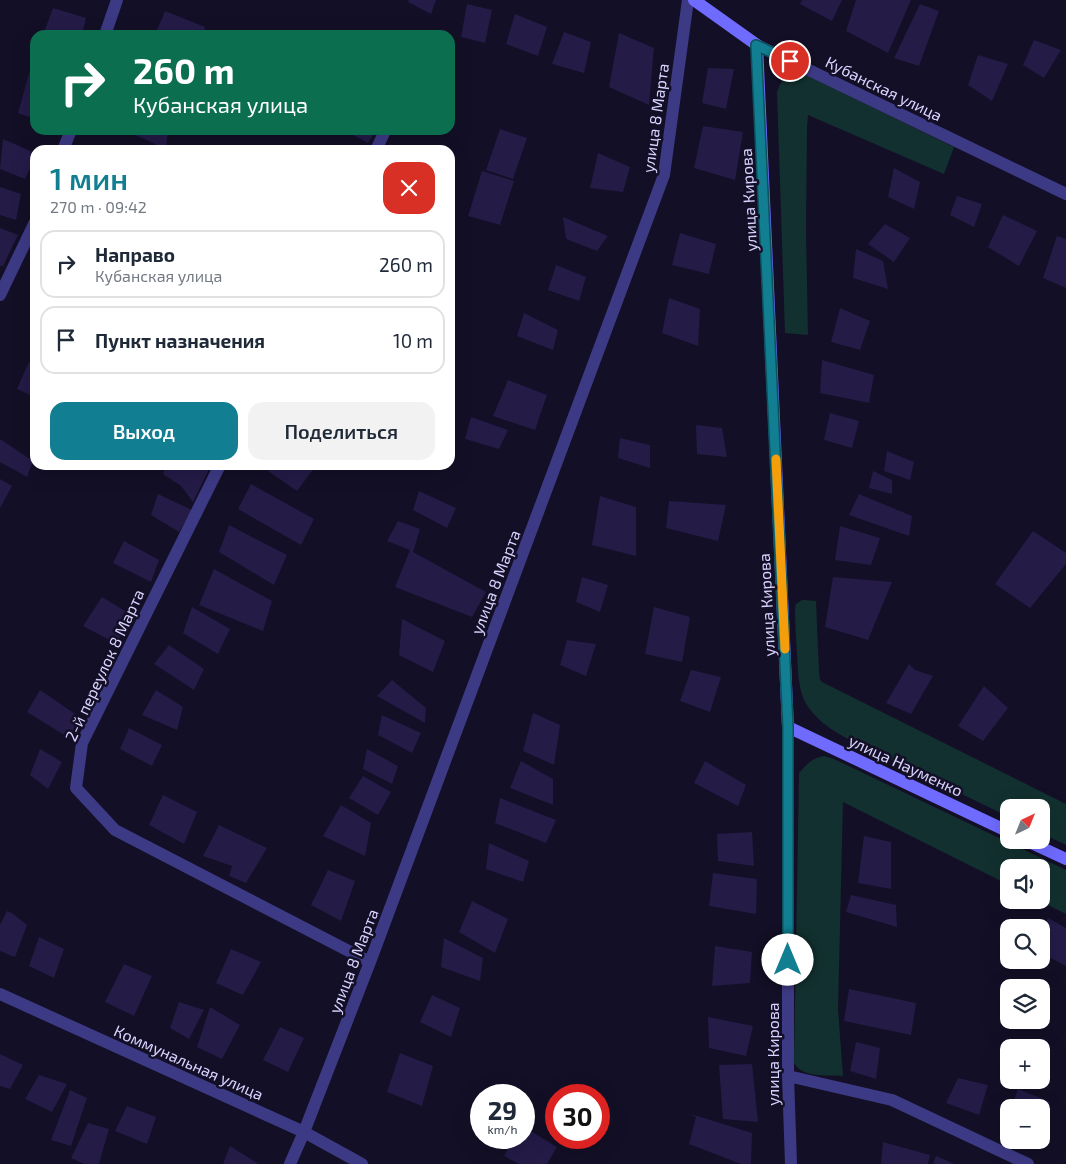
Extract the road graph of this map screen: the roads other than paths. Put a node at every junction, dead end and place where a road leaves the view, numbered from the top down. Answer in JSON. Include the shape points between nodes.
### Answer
{"nodes":[{"id":1,"x":117,"y":0,"type":"edge"},
{"id":2,"x":688,"y":0,"type":"edge"},
{"id":3,"x":694,"y":0,"type":"edge"},
{"id":4,"x":107,"y":30,"type":"edge"},
{"id":5,"x":756,"y":45,"type":"junction"},
{"id":6,"x":1066,"y":194,"type":"edge"},
{"id":7,"x":30,"y":232,"type":"edge"},
{"id":8,"x":0,"y":294,"type":"edge"},
{"id":9,"x":218,"y":470,"type":"edge"},
{"id":10,"x":788,"y":727,"type":"junction"},
{"id":11,"x":1000,"y":828,"type":"edge"},
{"id":12,"x":1043,"y":849,"type":"edge"},
{"id":13,"x":1066,"y":860,"type":"edge"},
{"id":14,"x":370,"y":962,"type":"junction"},
{"id":15,"x":0,"y":994,"type":"edge"},
{"id":16,"x":788,"y":1076,"type":"junction"},
{"id":17,"x":304,"y":1132,"type":"junction"},
{"id":18,"x":290,"y":1164,"type":"edge"},
{"id":19,"x":362,"y":1164,"type":"edge"},
{"id":20,"x":790,"y":1164,"type":"edge"},
{"id":21,"x":1028,"y":1164,"type":"edge"}],
"edges":[{"from":1,"to":4,"type":"street"},
{"from":2,"to":14,"type":"street","name":"улица 8 Марта","via":[[664,175]]},
{"from":3,"to":5,"type":"main road","name":"Кубанская улица"},
{"from":5,"to":6,"type":"street","name":"Кубанская улица"},
{"from":5,"to":10,"type":"main road","name":"улица Кирова"},
{"from":7,"to":8,"type":"street"},
{"from":9,"to":14,"type":"street","name":"2-й переулок 8 Марта","via":[[82,743],[76,788],[115,830]]},
{"from":10,"to":11,"type":"main road","name":"улица Науменко"},
{"from":10,"to":16,"type":"street","name":"улица Кирова"},
{"from":12,"to":13,"type":"main road"},
{"from":14,"to":17,"type":"street","name":"улица 8 Марта"},
{"from":15,"to":17,"type":"street","name":"Коммунальная улица"},
{"from":16,"to":20,"type":"street","name":"улица Кирова"},
{"from":16,"to":21,"type":"street","via":[[892,1100]]},
{"from":17,"to":18,"type":"street","name":"улица 8 Марта"},
{"from":17,"to":19,"type":"street","name":"Коммунальная улица"}]}
